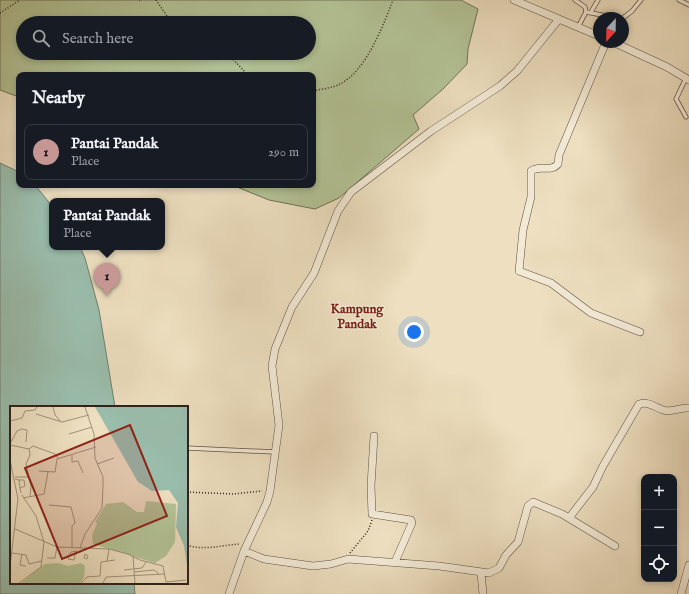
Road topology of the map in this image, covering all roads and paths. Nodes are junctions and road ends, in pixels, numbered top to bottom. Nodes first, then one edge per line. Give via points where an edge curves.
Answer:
1 (20, 0) edge
2 (140, 0) edge
3 (142, 0) edge
4 (156, 0) edge
5 (393, 0) edge
6 (514, 0) edge
7 (575, 0) edge
8 (598, 0) edge
9 (641, 0) edge
10 (679, 0) edge
11 (689, 5) edge
12 (586, 12) junction
13 (591, 12) joint
14 (628, 12) edge
15 (0, 13) edge
16 (167, 16) edge
17 (559, 19) junction
18 (578, 27) junction
19 (593, 33) edge
20 (603, 48) edge
21 (626, 48) edge
22 (234, 60) edge
23 (245, 72) edge
24 (687, 79) edge
25 (316, 90) edge
26 (686, 117) dead end
27 (640, 332) dead end
28 (689, 408) edge
29 (374, 436) dead end
30 (188, 448) edge
31 (275, 452) junction
32 (270, 491) junction
33 (188, 492) edge
34 (372, 514) junction
35 (569, 518) junction
36 (188, 544) edge
37 (247, 544) junction
38 (615, 546) dead end
39 (244, 551) junction
40 (344, 559) junction
41 (395, 562) junction
42 (689, 565) edge
43 (481, 573) junction
44 (229, 594) edge
45 (483, 594) edge
46 (681, 594) edge

1 - 15 path
2 - 3 path
4 - 16 path
5 - 25 path via 382,29 356,71 340,84
6 - 17 street
7 - 12 lane via 585,7
8 - 13 lane
9 - 14 lane
10 - 11 lane
12 - 13 lane
12 - 18 lane
17 - 18 street
17 - 31 street via 517,71 500,86 431,131 351,192 343,203 314,273 292,307 275,348 272,366 279,425
18 - 19 street
20 - 27 street via 578,107 558,164 552,169 537,168 531,171 531,197 523,230 519,271 551,283 591,312
21 - 24 street
22 - 23 path
24 - 26 lane via 676,99
28 - 35 street via 670,411 647,403 639,404 593,488
29 - 34 street
30 - 31 lane
31 - 32 street
32 - 33 path via 233,494
32 - 37 street
34 - 40 path via 372,523 368,531
34 - 41 street via 411,520 412,523
35 - 38 street
35 - 43 street via 537,503 530,503 518,542 506,555 499,568 489,573
36 - 37 path via 204,547
37 - 39 street
39 - 40 street via 264,560 313,566 331,564
39 - 44 street
40 - 41 street
41 - 43 street via 460,568
42 - 46 street
43 - 45 street

